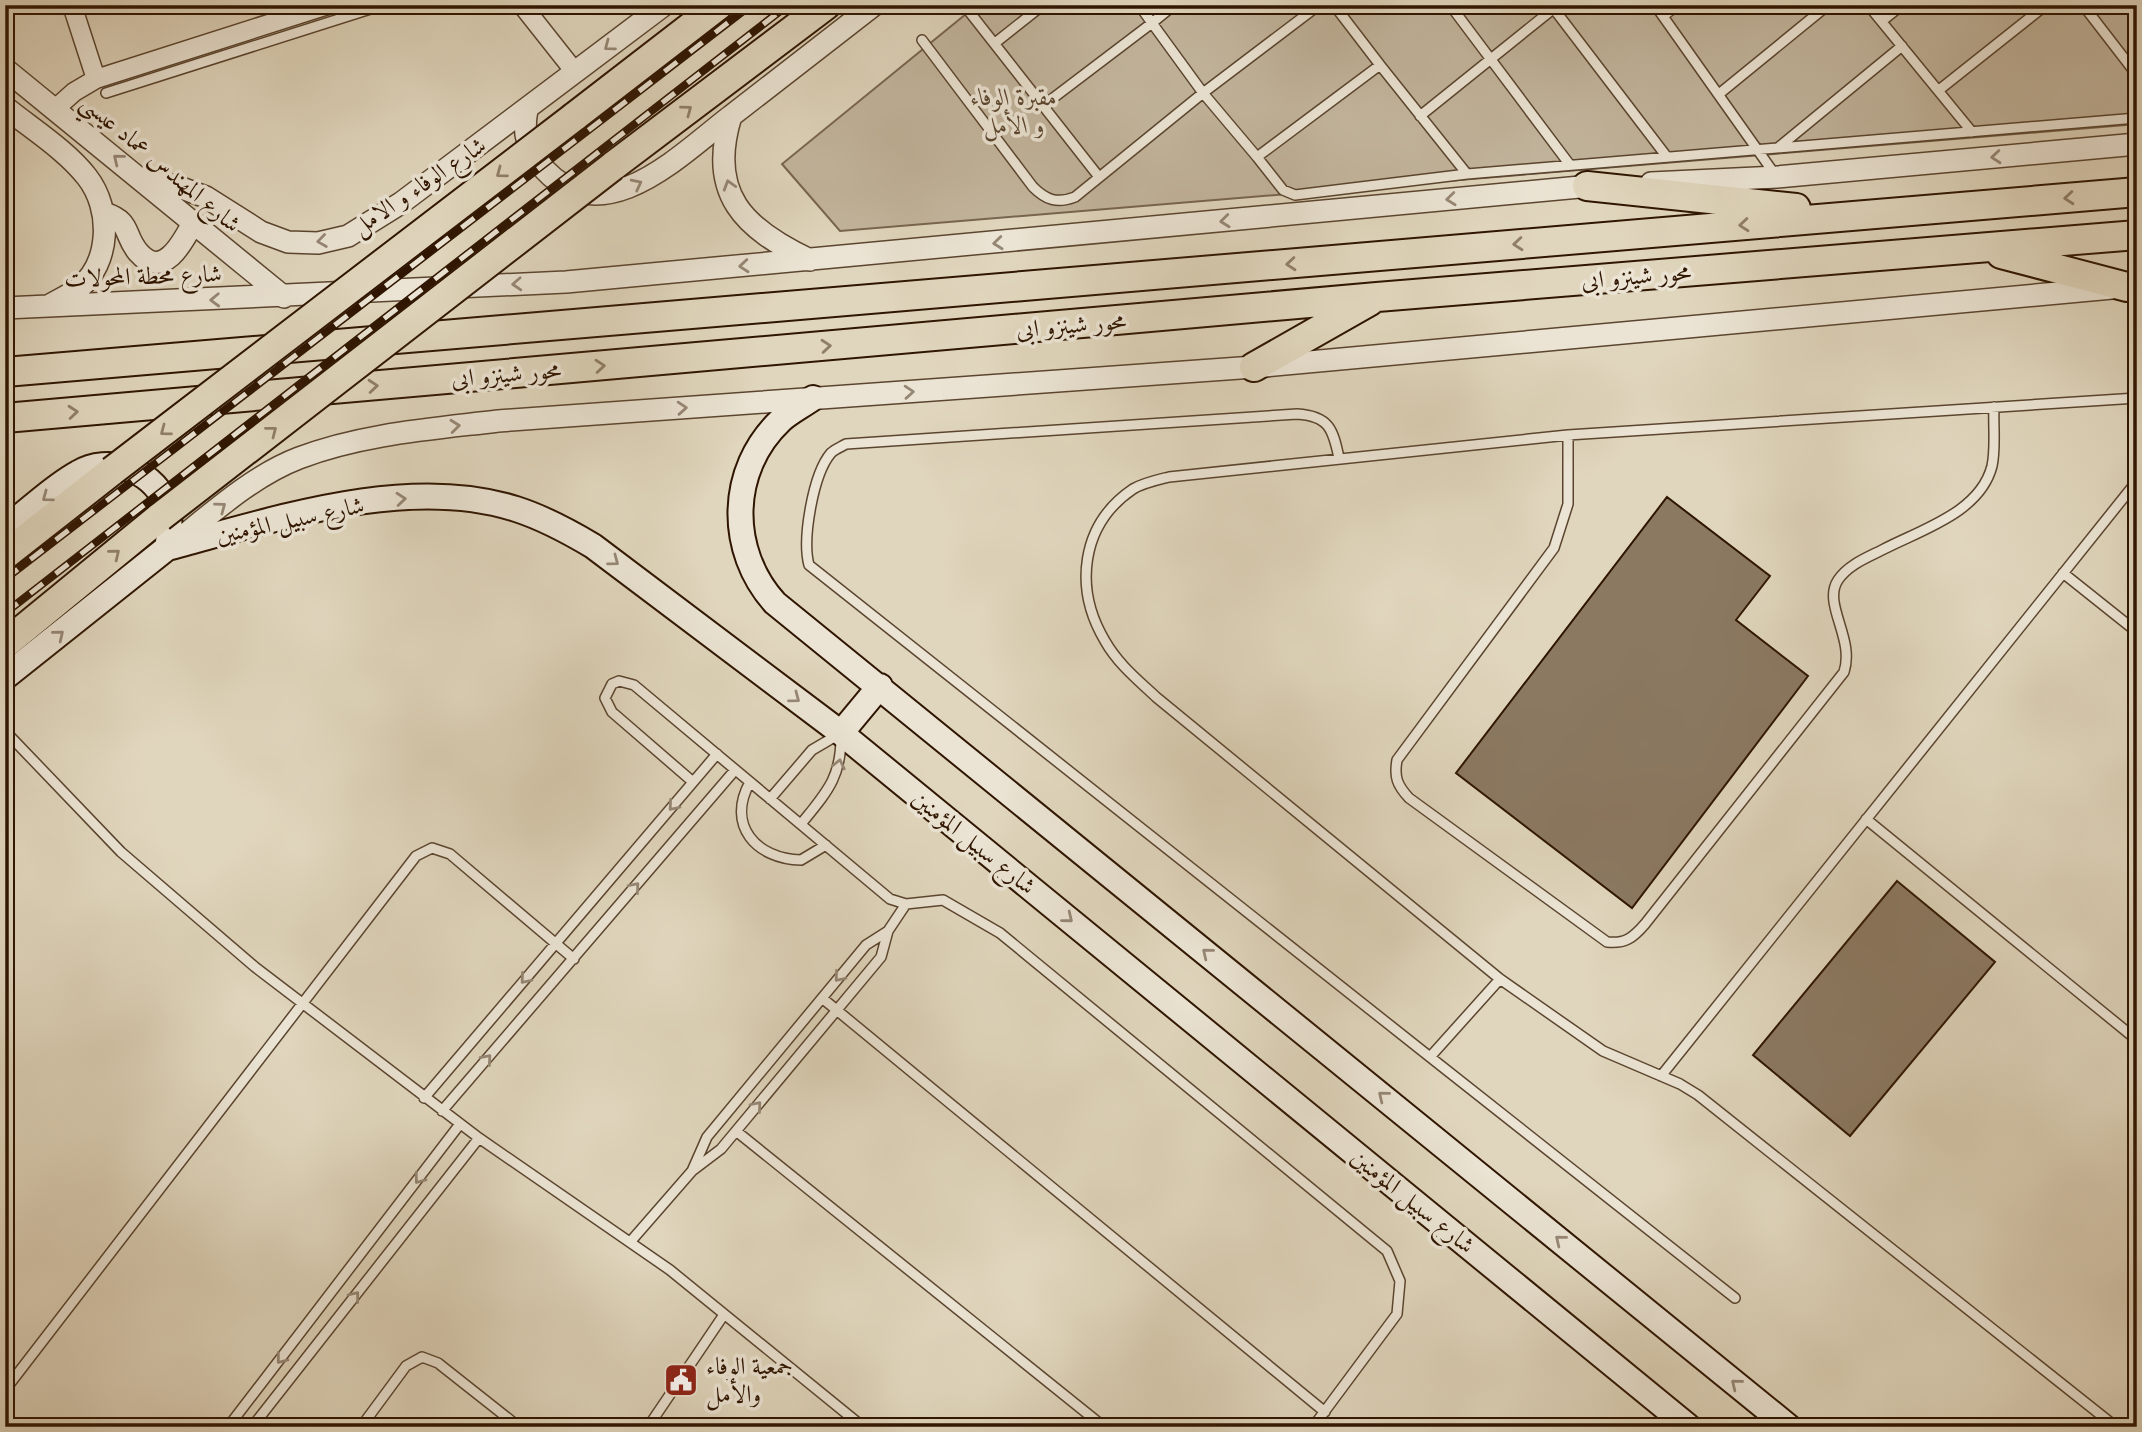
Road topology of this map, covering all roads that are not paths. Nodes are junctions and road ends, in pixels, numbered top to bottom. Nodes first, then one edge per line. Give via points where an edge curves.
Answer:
1 (72, 5) edge
2 (328, 5) edge
3 (383, 5) edge
4 (522, 5) edge
5 (664, 5) edge
6 (719, 5) edge
7 (826, 5) edge
8 (874, 5) edge
9 (964, 5) edge
10 (1043, 5) edge
11 (1139, 5) edge
12 (1174, 5) edge
13 (1319, 5) edge
14 (1334, 5) edge
15 (1450, 5) edge
16 (1656, 5) edge
17 (1678, 5) edge
18 (1828, 5) edge
19 (1868, 5) edge
20 (1902, 5) edge
21 (2046, 5) edge
22 (2083, 5) edge
23 (1556, 7) edge
24 (1663, 16) junction
25 (1882, 21) junction
26 (1152, 23) junction
27 (922, 40) dead end
28 (995, 43) junction
29 (1902, 46) junction
30 (1492, 60) junction
31 (182, 61) junction
32 (1381, 65) junction
33 (2135, 68) edge
34 (5, 69) edge
35 (575, 72) junction
36 (101, 86) junction
37 (1938, 90) junction
38 (1203, 93) junction
39 (1719, 94) junction
40 (1044, 105) junction
41 (5, 107) edge
42 (55, 109) junction
43 (527, 110) junction
44 (732, 116) junction
45 (1420, 116) junction
46 (2137, 118) edge
47 (1972, 132) junction
48 (2137, 144) edge
49 (1779, 148) junction
50 (1759, 149) junction
51 (1257, 157) junction
52 (1667, 157) junction
53 (1467, 174) junction
54 (1579, 175) junction
55 (1099, 177) junction
56 (1777, 177) junction
57 (145, 181) junction
58 (2137, 192) edge
59 (104, 213) junction
60 (1858, 215) junction
61 (193, 223) junction
62 (2137, 235) edge
63 (1978, 248) junction
64 (812, 261) junction
65 (2132, 286) edge
66 (284, 297) junction
67 (1377, 297) junction
68 (47, 307) junction
69 (5, 308) edge
70 (1254, 367) junction
71 (5, 372) edge
72 (813, 398) junction
73 (2137, 398) edge
74 (1994, 407) junction
75 (5, 418) edge
76 (1568, 435) junction
77 (1339, 458) junction
78 (2137, 481) edge
79 (5, 528) edge
80 (167, 548) junction
81 (5, 555) edge
82 (2063, 573) junction
83 (2137, 632) edge
84 (5, 643) edge
85 (5, 677) edge
86 (880, 686) junction
87 (5, 731) edge
88 (841, 733) junction
89 (717, 754) junction
90 (735, 770) junction
91 (693, 782) junction
92 (750, 782) junction
93 (770, 799) junction
94 (1866, 820) junction
95 (801, 824) junction
96 (826, 845) junction
97 (906, 904) junction
98 (888, 931) junction
99 (555, 943) junction
100 (574, 959) junction
101 (1500, 979) junction
102 (822, 998) junction
103 (301, 1003) junction
104 (837, 1010) junction
105 (2137, 1040) edge
106 (1430, 1056) junction
107 (1661, 1076) junction
108 (424, 1098) junction
109 (442, 1111) junction
110 (460, 1124) junction
111 (736, 1131) junction
112 (478, 1138) junction
113 (692, 1171) junction
114 (631, 1241) junction
115 (1735, 1298) dead end
116 (723, 1316) junction
117 (5, 1390) edge
118 (1325, 1412) junction
119 (1780, 1424) edge
120 (228, 1427) edge
121 (252, 1427) edge
122 (361, 1427) edge
123 (519, 1427) edge
124 (649, 1427) edge
125 (863, 1427) edge
126 (1104, 1427) edge
127 (1313, 1427) edge
128 (1689, 1427) edge
129 (2116, 1427) edge

1 - 36 street
2 - 31 street
3 - 31 lane
4 - 35 street
5 -> 35 street, شارع الوفاء و الامل
6 -> 81 main road, bridge
84 -> 7 main road, bridge via 160,517
8 - 44 street
9 - 28 lane
10 - 28 lane
11 - 26 lane
12 - 26 lane
13 - 38 lane
14 - 32 lane
15 - 30 lane
16 - 24 lane
17 - 24 lane
18 - 39 lane
19 - 25 lane
20 - 25 lane
21 - 37 lane
22 - 33 lane
23 - 30 lane
23 - 52 lane
24 - 39 lane
25 - 29 lane
26 - 38 lane
26 - 40 lane
27 - 55 lane via 1041,195 1064,201
28 - 40 lane
29 - 37 lane
29 - 49 lane
30 - 45 lane
30 - 54 lane
31 - 36 street
32 - 45 lane
32 - 51 lane
34 - 42 street, شارع المهندس عماد عيسي
35 - 43 street, شارع الوفاء و الامل
36 - 42 street via 74,92
37 - 47 lane
38 - 51 lane
38 - 55 lane
39 - 50 lane
40 - 55 lane
41 - 59 street via 86,176
57 -> 42 street, شارع المهندس عماد عيسي
43 -> 44 street via 526,141 540,164 560,182 594,193 612,193 645,181
43 -> 57 street, شارع الوفاء و الامل via 374,222 348,236 318,243 288,242 261,232 206,197
64 -> 44 street via 762,235 733,198 723,152
45 - 53 lane
46 - 47 lane
47 - 49 lane
48 -> 56 street, شارع محطة المحولات
49 - 50 lane
50 - 52 lane
50 - 56 lane
51 - 53 lane via 1283,190 1295,195
52 - 54 lane
53 - 54 lane
54 - 56 street, شارع محطة المحولات
54 - 60 main road
54 -> 64 street, شارع محطة المحولات
57 - 61 street, شارع المهندس عماد عيسي
58 -> 60 main road, محور شينزو ابى
59 - 61 street via 122,221 139,253 152,261 175,255
59 - 68 street via 104,241 95,267 78,289
60 -> 71 main road, محور شينزو ابى
61 - 66 street, شارع المهندس عماد عيسي
62 - 63 main road, محور شينزو ابى
63 - 65 main road
63 - 67 main road, محور شينزو ابى
64 -> 66 street, شارع محطة المحولات via 566,282
65 - 70 street
66 -> 68 street, شارع محطة المحولات
67 - 70 main road
75 -> 67 main road, محور شينزو ابى
68 - 69 street, شارع محطة المحولات
72 -> 70 street
80 -> 72 street via 252,484 299,458 394,433
72 - 86 main road via 782,420 757,454 741,501 742,543 754,575 775,603
73 - 74 lane
74 - 76 lane
74 - 76 lane via 1992,464 1983,487 1967,505 1857,563 1836,582 1833,597 1849,658 1844,672 1645,924 1620,944 1607,942 1409,798 1395,774 1397,760 1554,548 1568,504
76 - 77 lane
77 - 101 lane via 1169,477 1135,488 1109,509 1095,530 1086,556 1091,614 1125,668 1156,697
77 - 106 lane via 1331,427 1314,415 1297,414 845,444 825,462 811,506 806,554 809,565 820,574
78 - 82 lane
80 -> 79 main road via 171,527 166,502 151,480 129,467 103,464 79,472
85 -> 80 main road
80 -> 88 main road, شارع سبيل المؤمنين via 339,505 472,499 515,509 555,524 593,546
82 - 83 lane
82 - 94 lane
86 - 88 main road
119 -> 86 main road
87 - 103 lane via 79,811 164,892
88 - 93 lane via 812,750
95 -> 88 lane via 833,782 842,756
88 -> 128 main road, شارع سبيل المؤمنين
89 - 90 lane
89 - 91 lane
89 - 91 lane via 634,685 612,684 604,698 612,712
90 - 92 lane
100 -> 90 lane
91 -> 99 lane
92 - 93 lane
92 - 96 lane via 740,811 750,838 761,848 773,856 801,860
93 - 95 lane
94 - 105 lane
94 - 107 lane
95 - 96 lane
96 - 97 lane via 890,899
97 - 98 lane
97 - 118 lane via 943,900 1000,933 1387,1251 1400,1281 1397,1314
98 -> 102 lane via 866,945
98 - 104 lane via 881,957
99 - 100 lane
99 - 103 lane via 450,854 423,850
99 -> 108 lane
109 -> 100 lane
101 - 106 lane
101 - 107 lane via 1602,1051
102 - 104 lane
102 - 113 lane via 707,1137
103 - 108 lane
103 - 117 lane
111 -> 104 lane
104 - 118 lane
106 - 115 lane
107 - 129 lane via 1698,1095
108 - 109 lane
109 - 110 lane
110 - 112 lane
110 -> 120 lane
111 - 113 lane
111 - 126 lane
112 - 114 lane
121 -> 112 lane
113 - 114 lane
114 - 116 lane
116 - 124 lane
116 - 125 lane
118 - 127 lane
122 - 123 lane via 406,1366 422,1357 438,1363

